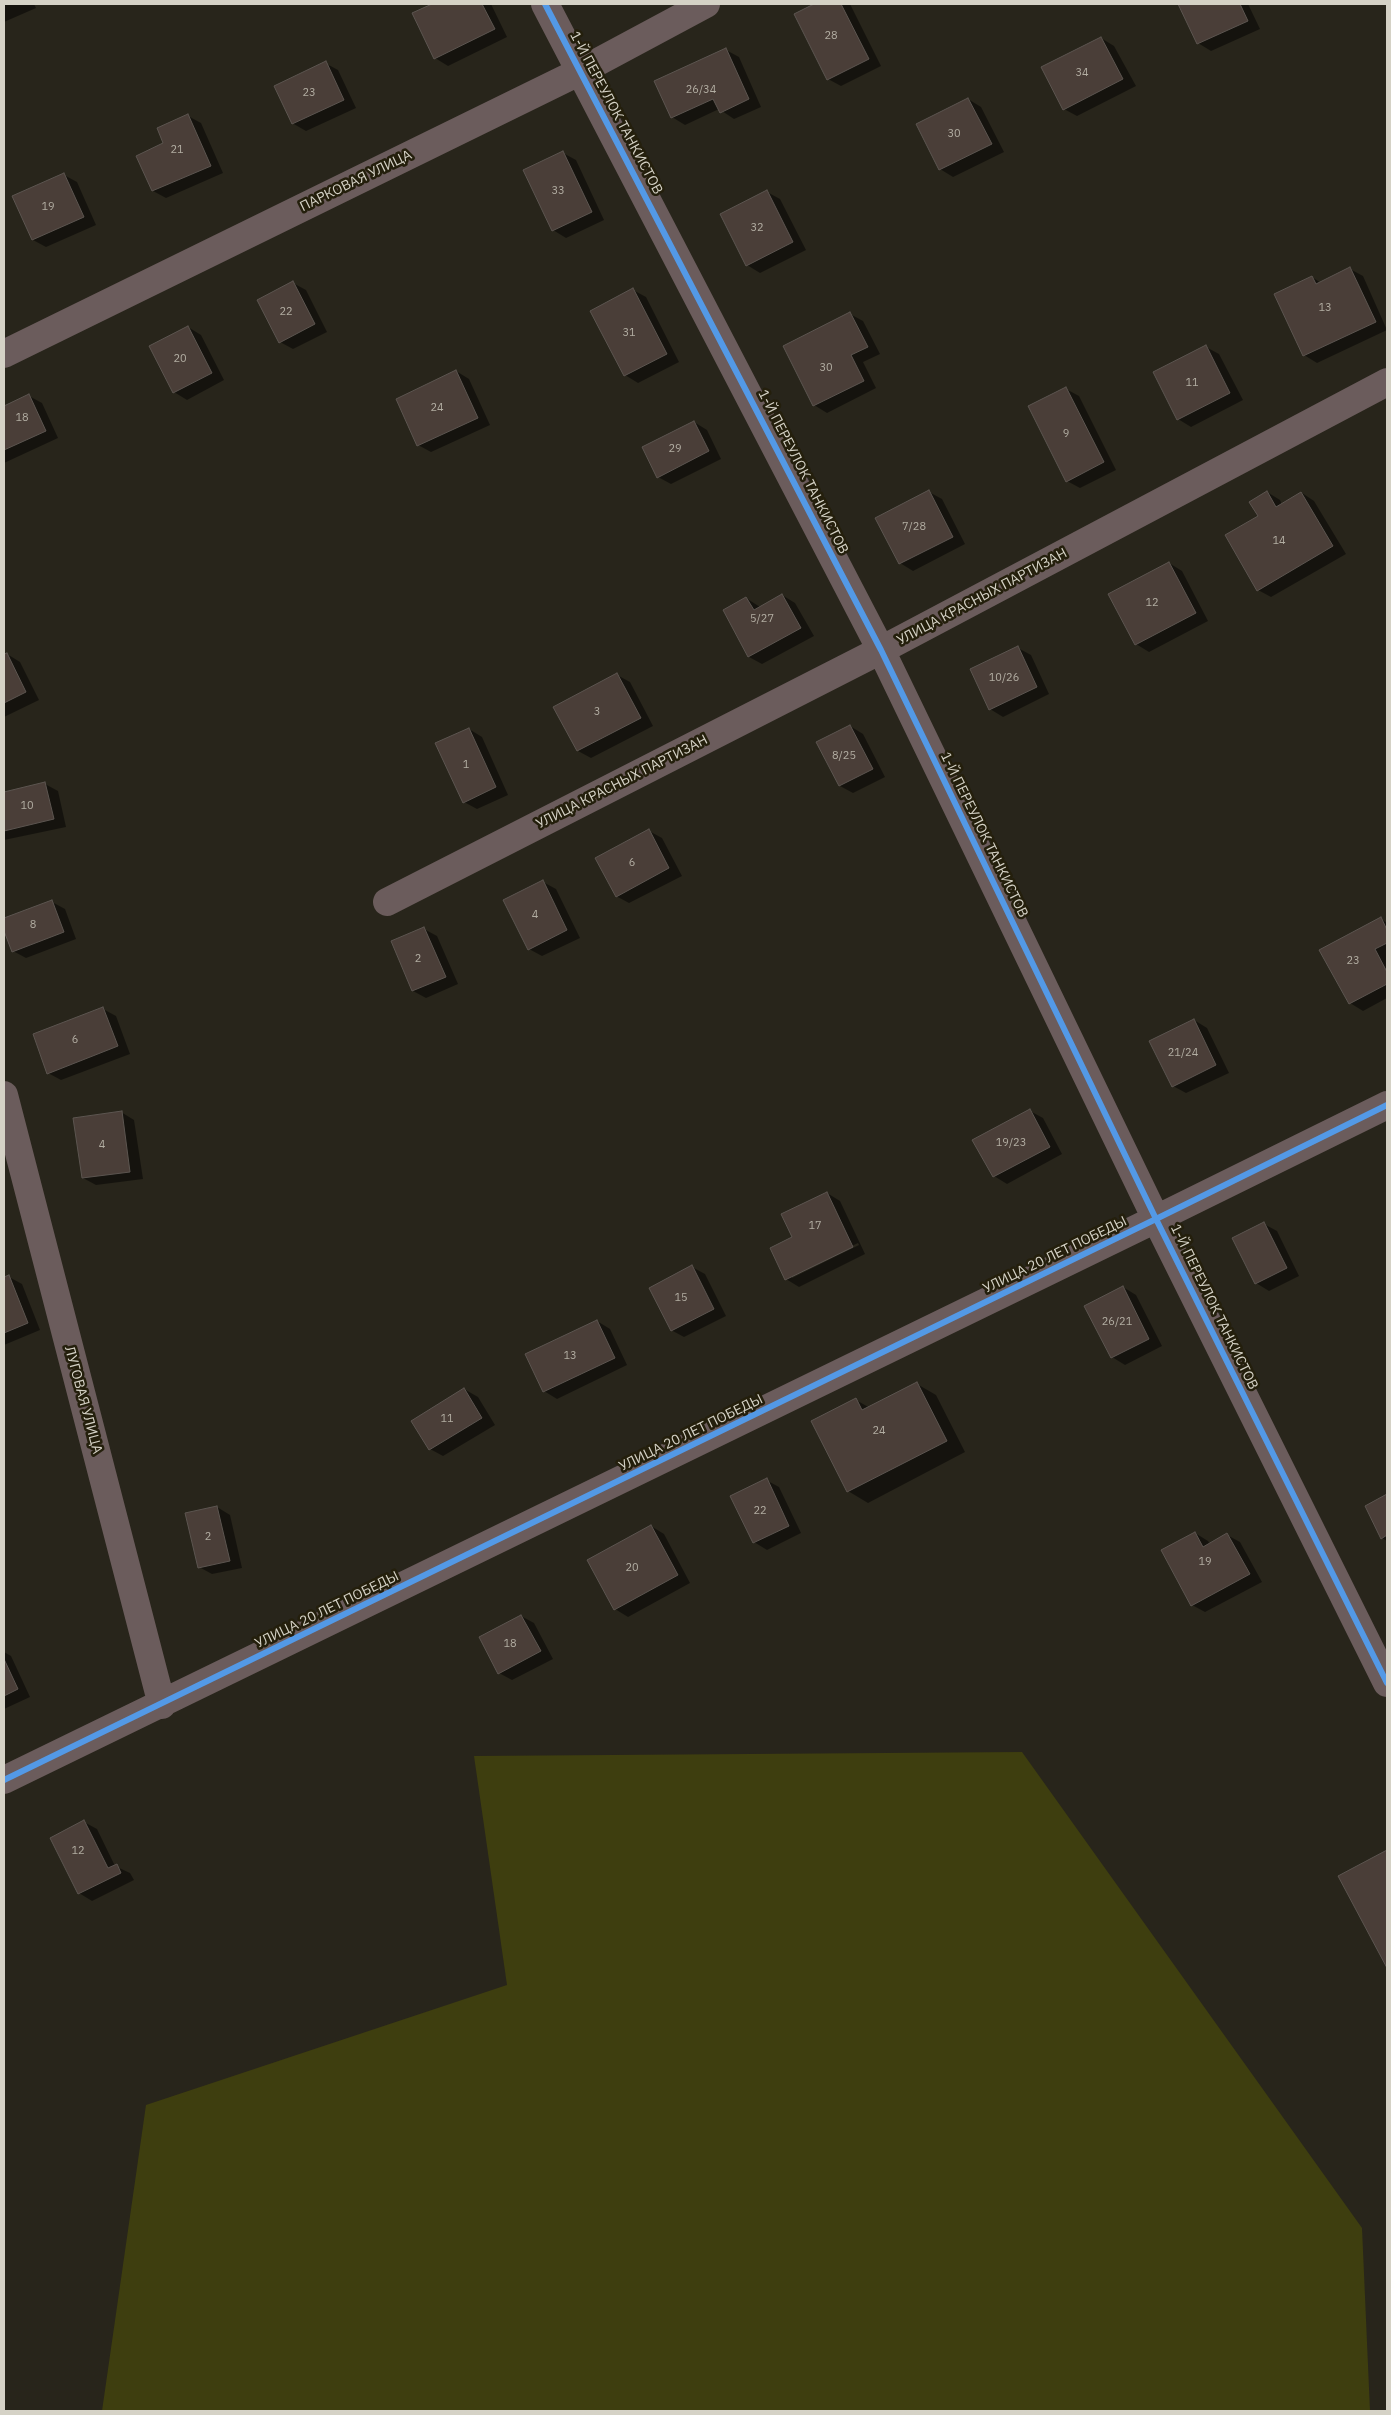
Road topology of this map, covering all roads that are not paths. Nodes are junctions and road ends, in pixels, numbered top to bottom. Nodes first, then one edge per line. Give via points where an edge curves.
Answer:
1 (545, 4) edge
2 (706, 4) edge
3 (581, 71) junction
4 (4, 354) edge
5 (1387, 382) edge
6 (881, 650) junction
7 (386, 902) dead end
8 (4, 1095) edge
9 (1387, 1105) edge
10 (1156, 1219) junction
11 (1387, 1683) edge
12 (162, 1705) junction
13 (4, 1780) edge

1 - 3 street, 1-Й ПЕРЕУЛОК ТАНКИСТОВ
2 - 3 street, ПАРКОВАЯ УЛИЦА
3 - 4 street, ПАРКОВАЯ УЛИЦА
3 - 6 street, 1-Й ПЕРЕУЛОК ТАНКИСТОВ
5 - 6 street, УЛИЦА КРАСНЫХ ПАРТИЗАН
6 - 7 street, УЛИЦА КРАСНЫХ ПАРТИЗАН
6 - 10 street, 1-Й ПЕРЕУЛОК ТАНКИСТОВ
8 - 12 street, ЛУГОВАЯ УЛИЦА
9 - 10 street, УЛИЦА 20 ЛЕТ ПОБЕДЫ
10 - 11 street, 1-Й ПЕРЕУЛОК ТАНКИСТОВ
10 - 12 street, УЛИЦА 20 ЛЕТ ПОБЕДЫ
12 - 13 street, УЛИЦА 20 ЛЕТ ПОБЕДЫ

